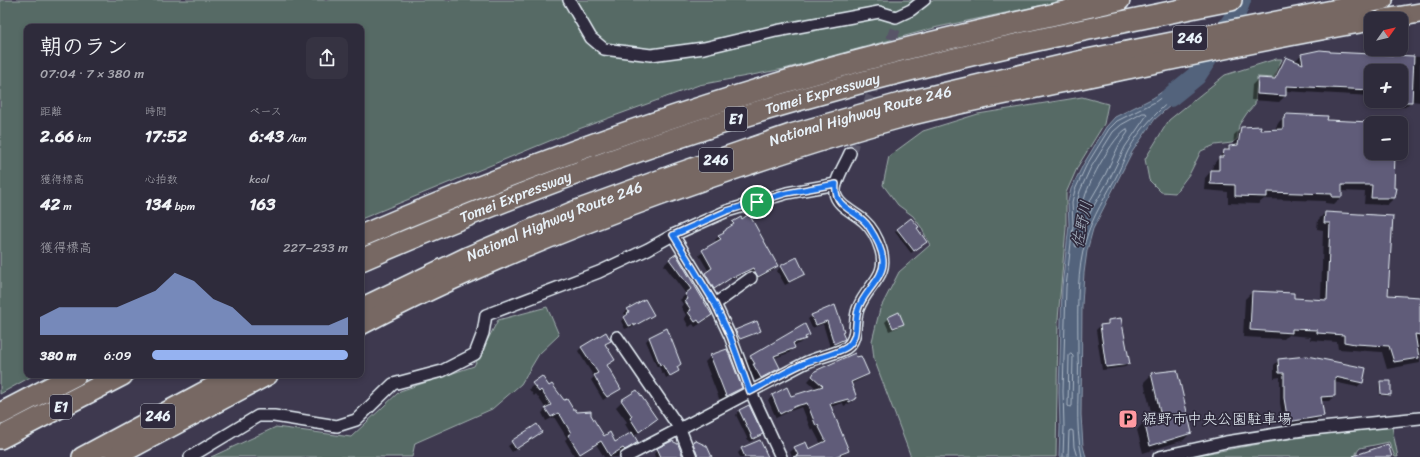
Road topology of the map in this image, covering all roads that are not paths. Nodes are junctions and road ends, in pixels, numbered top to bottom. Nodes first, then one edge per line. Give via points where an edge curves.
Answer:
1 (569, 0) edge
2 (924, 0) edge
3 (1120, 0) edge
4 (1231, 0) edge
5 (1382, 0) edge
6 (1420, 13) edge
7 (1408, 15) edge
8 (1364, 22) edge
9 (1087, 68) junction
10 (850, 153) tunnel mouth
11 (836, 184) junction
12 (364, 235) edge
13 (673, 235) junction
14 (364, 259) edge
15 (751, 278) dead end
16 (715, 304) junction
17 (364, 307) edge
18 (364, 323) edge
19 (617, 337) dead end
20 (69, 378) edge
21 (116, 378) edge
22 (229, 378) edge
23 (262, 378) edge
24 (750, 392) junction
25 (0, 414) edge
26 (1420, 418) edge
27 (680, 429) junction
28 (0, 438) edge
29 (82, 457) edge
30 (115, 457) edge
31 (190, 457) edge
32 (626, 457) edge
33 (691, 457) edge
34 (781, 457) edge
35 (1159, 457) edge

1 - 2 street via 591,38 604,49 651,54 704,48 776,31 879,12 897,20
3 - 12 highway, Tomei Expressway / E1 via 884,54 740,96 575,151
4 - 14 highway, Tomei Expressway / E1 via 961,57 782,105 577,173 452,220
5 - 9 highway, National Highway Route 246 / 246 via 1292,17
6 - 7 highway
8 - 9 highway, National Highway Route 246 / 246
9 - 17 highway, National Highway Route 246 / 246 via 900,103 791,134 574,211 469,256
9 - 18 highway, National Highway Route 246 / 246 via 995,96 898,119 795,149 579,225
10 - 11 street
11 - 13 street via 787,193 727,211
11 - 24 street via 835,193 838,199 869,226 880,247 882,270 857,311 853,340 846,348 806,363
13 - 16 street
13 - 31 street via 648,250 599,272 486,315 475,354 442,371 393,384 356,420 337,426 274,416 258,416
15 - 16 street
16 - 24 street via 730,336
19 - 27 street
20 - 25 highway, E1
21 - 28 highway, E1
22 - 29 highway, 246
23 - 30 highway, 246
24 - 27 street
24 - 34 street
26 - 35 street via 1302,430 1226,442
27 - 32 street
27 - 33 street

